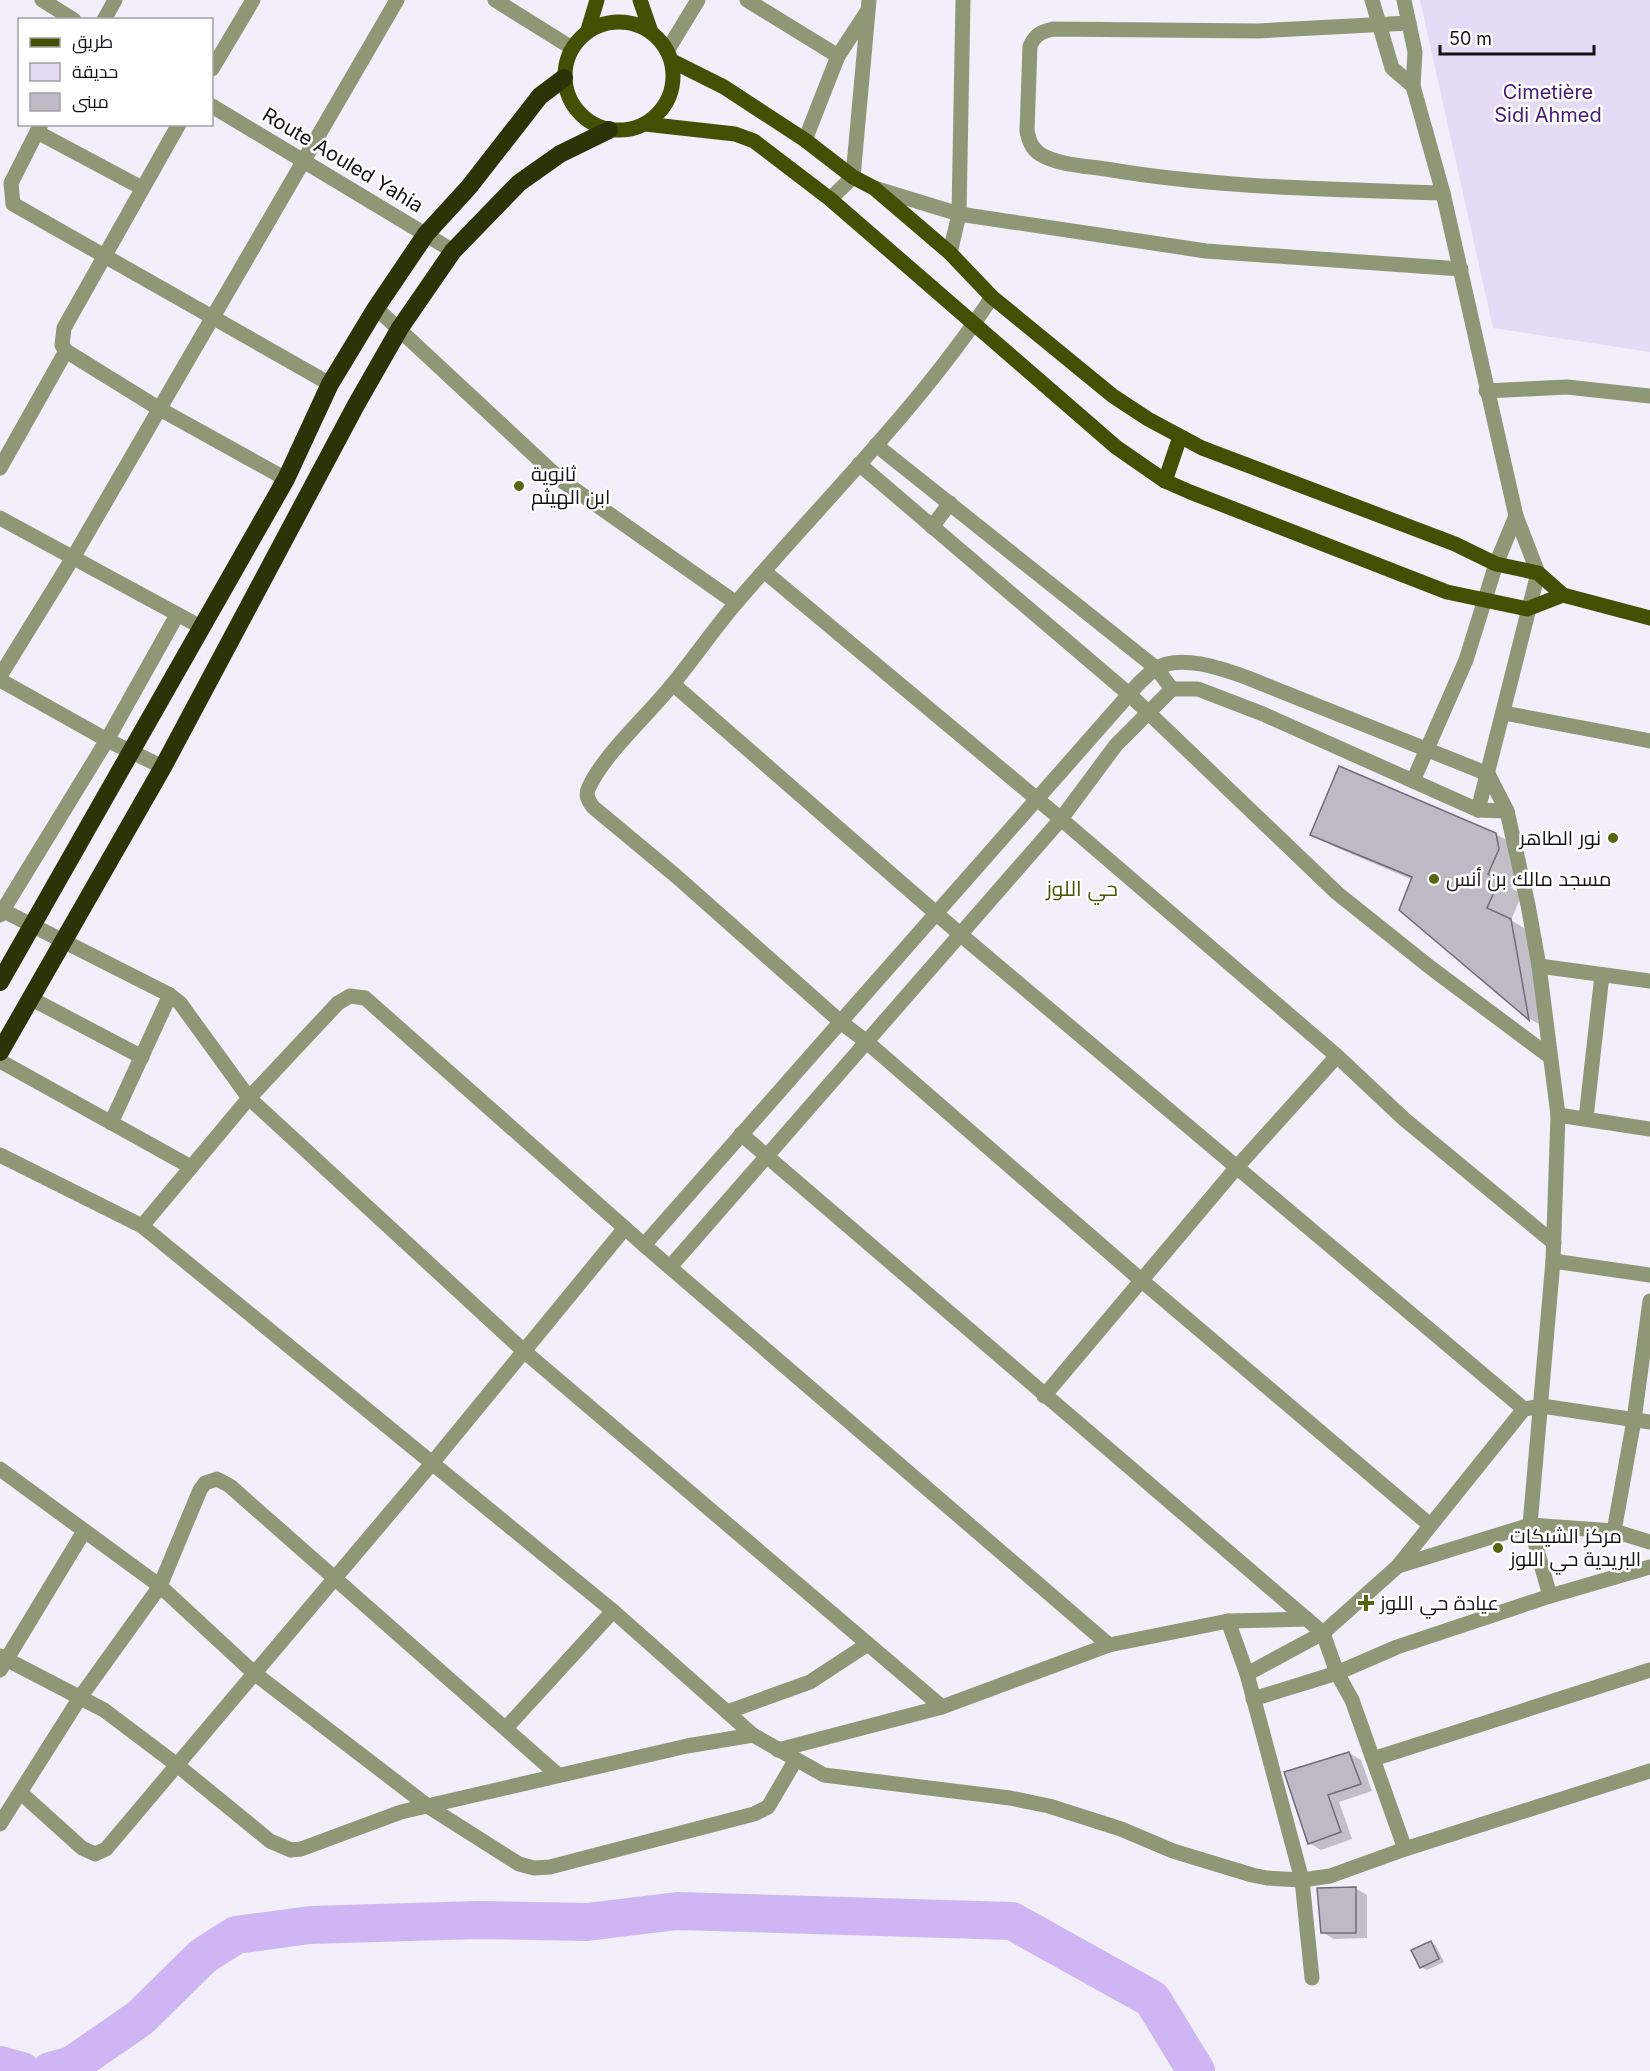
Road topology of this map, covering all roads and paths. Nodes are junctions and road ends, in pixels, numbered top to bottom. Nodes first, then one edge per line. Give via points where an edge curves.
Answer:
1 (42, 0) edge
2 (115, 0) edge
3 (253, 0) edge
4 (397, 0) edge
5 (495, 0) edge
6 (597, 0) edge
7 (640, 0) edge
8 (698, 0) edge
9 (747, 0) edge
10 (963, 0) edge
11 (1372, 0) edge
12 (1404, 0) edge
13 (869, 5) edge
14 (71, 18) edge
15 (105, 18) edge
16 (1409, 23) junction
17 (1378, 24) junction
18 (588, 30) junction
19 (651, 32) junction
20 (572, 48) junction
21 (670, 56) junction
22 (838, 56) junction
23 (213, 67) edge
24 (564, 78) junction
25 (1413, 86) junction
26 (213, 107) edge
27 (645, 124) junction
28 (178, 126) edge
29 (39, 128) edge
30 (609, 130) junction
31 (805, 140) junction
32 (303, 162) junction
33 (854, 177) junction
34 (142, 188) junction
35 (874, 188) junction
36 (1443, 193) junction
37 (830, 200) junction
38 (959, 214) junction
39 (426, 234) junction
40 (453, 251) junction
41 (950, 253) junction
42 (106, 258) junction
43 (1461, 269) junction
44 (992, 297) junction
45 (376, 308) junction
46 (211, 319) junction
47 (973, 325) junction
48 (400, 328) junction
49 (66, 351) junction
50 (330, 384) junction
51 (1486, 391) junction
52 (1650, 396) edge
53 (158, 408) junction
54 (1180, 437) junction
55 (876, 445) junction
56 (859, 464) junction
57 (0, 468) edge
58 (286, 479) junction
59 (1165, 481) junction
60 (950, 503) junction
61 (1516, 516) junction
62 (0, 518) edge
63 (932, 527) junction
64 (74, 556) junction
65 (1496, 564) junction
66 (765, 572) junction
67 (1538, 573) junction
68 (1563, 595) junction
69 (1486, 601) junction
70 (736, 603) junction
71 (1527, 609) junction
72 (177, 615) junction
73 (1650, 618) edge
74 (201, 627) junction
75 (1156, 668) junction
76 (0, 678) edge
77 (673, 684) junction
78 (1172, 689) junction
79 (1130, 695) junction
80 (1146, 713) junction
81 (1504, 713) junction
82 (1099, 730) junction
83 (107, 740) junction
84 (1650, 741) edge
85 (1116, 745) junction
86 (1426, 749) junction
87 (130, 751) junction
88 (163, 766) junction
89 (1488, 774) junction
90 (1413, 781) junction
91 (1038, 800) junction
92 (1478, 810) junction
93 (1507, 811) junction
94 (1061, 819) junction
95 (1, 911) edge
96 (938, 914) junction
97 (33, 925) junction
98 (961, 935) junction
99 (62, 941) junction
100 (1539, 966) junction
101 (1602, 975) junction
102 (0, 981) edge
103 (1650, 981) edge
104 (170, 995) junction
105 (30, 998) junction
106 (842, 1023) junction
107 (868, 1042) junction
108 (0, 1052) edge
109 (1337, 1056) junction
110 (1550, 1056) junction
111 (142, 1057) junction
112 (0, 1061) edge
113 (249, 1098) junction
114 (1558, 1115) junction
115 (1586, 1118) junction
116 (111, 1123) junction
117 (1650, 1129) edge
118 (741, 1134) junction
119 (0, 1155) edge
120 (768, 1155) junction
121 (191, 1167) junction
122 (1237, 1167) junction
123 (142, 1227) junction
124 (625, 1228) junction
125 (1554, 1243) junction
126 (644, 1245) junction
127 (1553, 1261) junction
128 (670, 1267) junction
129 (1650, 1275) edge
130 (1141, 1280) junction
131 (1650, 1302) edge
132 (525, 1352) junction
133 (1044, 1396) junction
134 (1542, 1406) junction
135 (1524, 1408) junction
136 (1642, 1421) edge
137 (433, 1462) junction
138 (0, 1470) edge
139 (1430, 1525) junction
140 (1530, 1525) junction
141 (1614, 1532) junction
142 (83, 1533) junction
143 (1650, 1542) edge
144 (1398, 1566) junction
145 (1650, 1567) edge
146 (334, 1578) junction
147 (160, 1586) junction
148 (1550, 1596) junction
149 (612, 1611) junction
150 (1307, 1619) junction
151 (1228, 1621) junction
152 (1323, 1633) junction
153 (868, 1644) junction
154 (1109, 1646) junction
155 (2, 1662) edge
156 (1650, 1670) edge
157 (254, 1673) junction
158 (1337, 1673) junction
159 (1247, 1674) junction
160 (81, 1696) junction
161 (1253, 1699) junction
162 (942, 1707) junction
163 (727, 1712) junction
164 (506, 1728) junction
165 (753, 1735) junction
166 (778, 1750) junction
167 (1373, 1759) junction
168 (795, 1761) junction
169 (177, 1765) junction
170 (1650, 1771) edge
171 (558, 1775) junction
172 (21, 1793) junction
173 (429, 1807) junction
174 (0, 1824) edge
175 (1405, 1849) junction
176 (1302, 1880) junction
177 (1312, 1978) dead end

1 - 14 street
2 - 15 street
3 - 23 street
4 - 32 street
5 - 20 street
6 - 18 main road
7 - 19 main road
8 - 21 street
9 - 22 street
10 - 38 street
11 - 17 street
12 - 16 street
13 - 22 street
13 - 33 street
16 - 17 street
16 - 25 street via 1415,52
17 - 25 street via 1392,68
17 - 36 street via 1258,31 1041,32 1030,46 1030,144 1039,154 1062,161 1221,184
18 - 19 main road via 620,21
18 - 20 main road
19 - 21 main road
20 - 24 main road
21 - 27 main road via 671,92
21 - 31 main road
22 - 31 street
24 - 30 main road via 568,96 578,112 592,124
24 - 39 highway via 540,96
25 - 36 street
26 - 32 street, Route Aouled Yahia
27 - 30 main road
27 - 37 main road via 726,133 754,141
28 - 34 street
29 - 34 street
29 - 42 street via 11,183 14,204
30 - 40 highway via 560,154 519,183
31 - 33 main road
32 - 39 street, Route Aouled Yahia
32 - 46 street
33 - 35 main road
33 - 37 street
34 - 42 street
35 - 38 street
35 - 41 main road
36 - 43 street
37 - 47 main road
38 - 41 street
38 - 43 street via 1206,251
39 - 40 street, Route Aouled Yahia
39 - 45 highway
40 - 48 highway
41 - 44 main road
42 - 46 street
42 - 49 street via 64,328 62,345
43 - 51 street
44 - 47 street
44 - 54 main road via 1113,396
45 - 48 street
45 - 50 highway
46 - 50 street
46 - 53 street
47 - 55 street
47 - 59 main road via 1116,447
48 - 70 street via 561,480
48 - 88 highway
49 - 53 street
49 - 57 street
50 - 58 highway
51 - 52 street via 1567,387
51 - 61 street
53 - 58 street
53 - 64 street
54 - 59 main road
54 - 65 main road via 1455,544
55 - 56 street
55 - 60 street
56 - 63 street
56 - 66 street
58 - 74 highway
59 - 69 main road via 1447,592
60 - 63 street
60 - 75 street
61 - 65 street
61 - 67 street
62 - 64 street
63 - 79 street
64 - 72 street
64 - 76 street
65 - 67 main road
65 - 69 street
66 - 70 street
66 - 91 street
67 - 68 main road
67 - 71 street
68 - 71 main road
68 - 73 main road
69 - 71 main road
69 - 86 street via 1466,660
70 - 77 street
71 - 81 street
72 - 74 street
72 - 83 street
74 - 87 highway
75 - 78 street
75 - 79 street
75 - 86 street via 1180,663 1223,669
76 - 83 street
77 - 96 street
77 - 106 street via 595,776 588,799
78 - 80 street
78 - 90 street via 1198,689
79 - 80 street
79 - 82 street
80 - 85 street
80 - 110 street via 1337,893
81 - 84 street
81 - 89 street
82 - 85 street
82 - 91 street
83 - 87 street
83 - 95 street
85 - 94 street
86 - 89 street
86 - 90 street
87 - 88 street
87 - 97 highway
88 - 99 highway
89 - 92 street
89 - 93 street
90 - 92 street
91 - 94 street
91 - 96 street
92 - 93 street
93 - 100 street
94 - 98 street
94 - 109 street
95 - 97 street
96 - 98 street
96 - 106 street
97 - 99 street
97 - 102 highway
98 - 107 street
98 - 122 street
99 - 104 street
99 - 105 highway
100 - 101 street
100 - 110 street
101 - 103 street
101 - 115 street
104 - 111 street
104 - 113 street via 190,1014
105 - 108 highway
105 - 111 street
106 - 107 street
106 - 118 street
107 - 120 street
107 - 130 street
109 - 122 street
109 - 125 street via 1404,1119
110 - 114 street
111 - 116 street
112 - 116 street
113 - 121 street
113 - 124 street via 338,1003 350,996 365,998
113 - 132 street
114 - 115 street
114 - 125 street
115 - 117 street
116 - 121 street
118 - 120 street
118 - 126 street
119 - 123 street
120 - 128 street
120 - 133 street
121 - 123 street
122 - 130 street
122 - 135 street
123 - 137 street
124 - 126 street
124 - 132 street
125 - 127 street
126 - 128 street
127 - 129 street
127 - 134 street
128 - 154 street
130 - 133 street
130 - 139 street
131 - 136 street
132 - 137 street
132 - 153 street
133 - 150 street
134 - 135 street
134 - 136 street
134 - 140 street
135 - 139 street
136 - 141 street
137 - 146 street
137 - 149 street
138 - 142 street
139 - 144 street
140 - 141 street
140 - 144 street
140 - 148 street
141 - 143 street
142 - 147 street
142 - 155 street
144 - 152 street
145 - 148 street
146 - 147 street via 230,1486 217,1479 205,1483 200,1490
146 - 157 street
146 - 164 street
147 - 157 street
147 - 160 street
148 - 158 street via 1397,1647
149 - 163 street
149 - 164 street
150 - 151 street
150 - 152 street
151 - 154 street
151 - 159 street
152 - 158 street
152 - 159 street
153 - 162 street
153 - 163 street via 810,1682
154 - 162 street
155 - 160 street
156 - 167 street
157 - 169 street
157 - 173 street
158 - 161 street
158 - 167 street via 1352,1700
159 - 161 street
160 - 169 street
160 - 172 street
161 - 176 street
162 - 166 street
163 - 165 street
164 - 171 street
165 - 166 street
165 - 171 street
166 - 168 street
167 - 175 street
168 - 173 street via 768,1807 754,1814 550,1867 519,1864
168 - 176 street via 824,1775 1010,1797 1049,1806 1220,1865 1267,1878
169 - 172 street via 106,1849 95,1854 82,1848
169 - 173 street via 270,1841 291,1850 401,1812
170 - 175 street
171 - 173 street
172 - 174 street
175 - 176 street via 1330,1876
176 - 177 street

